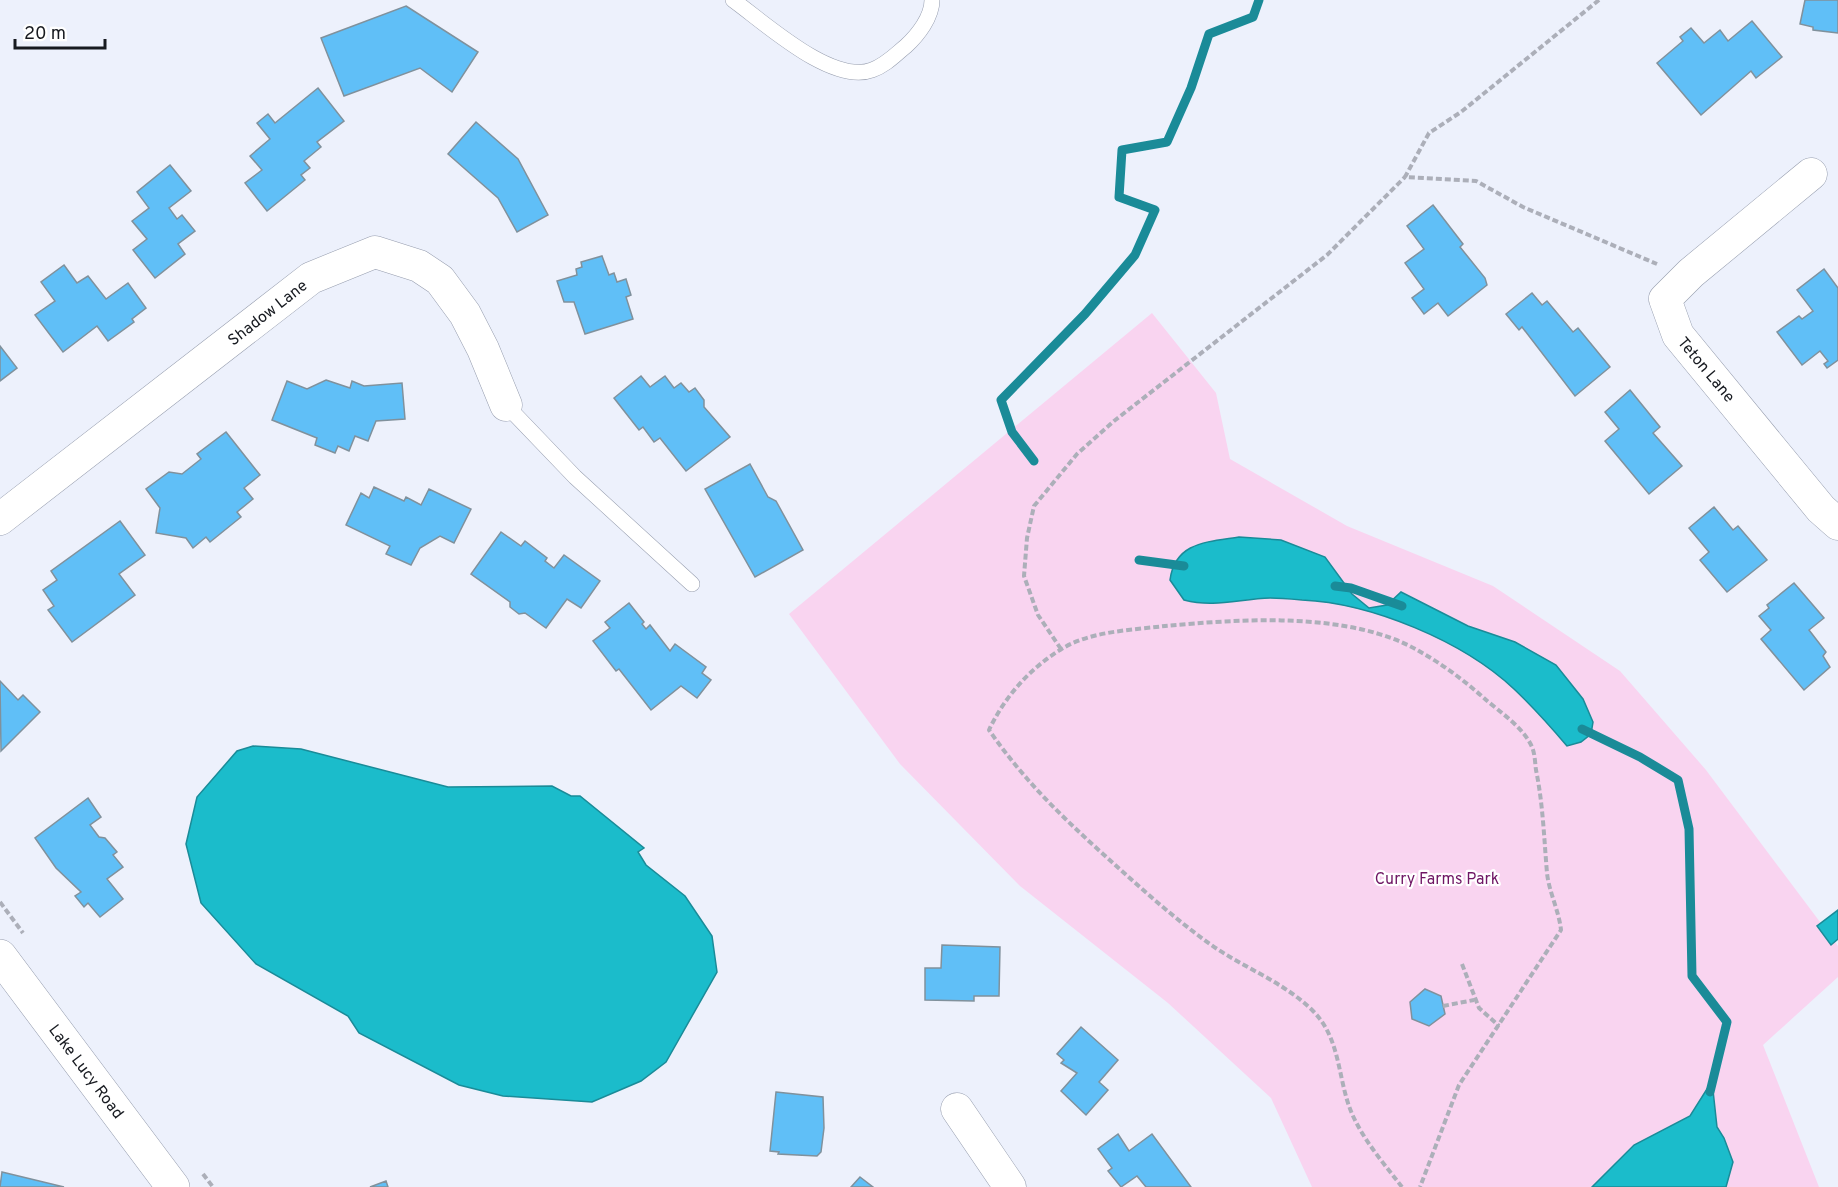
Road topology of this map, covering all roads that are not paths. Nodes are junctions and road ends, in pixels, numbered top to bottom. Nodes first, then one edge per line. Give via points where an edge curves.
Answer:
1 (733, 0) edge
2 (932, 0) edge
3 (1811, 174) dead end
4 (506, 405) joint
5 (0, 519) edge
6 (1838, 524) edge
7 (692, 584) dead end
8 (0, 956) edge
9 (957, 1109) dead end
10 (173, 1187) edge
11 (1010, 1187) edge

1 - 2 lane via 822,63 852,74 887,63 913,39 932,10
3 - 6 street, Teton Lane via 1665,299 1678,335 1821,509
4 - 5 street, Shadow Lane via 465,314 440,280 419,266 375,252 311,278
4 - 7 lane via 575,477
8 - 10 street, Lake Lucy Road
9 - 11 street

